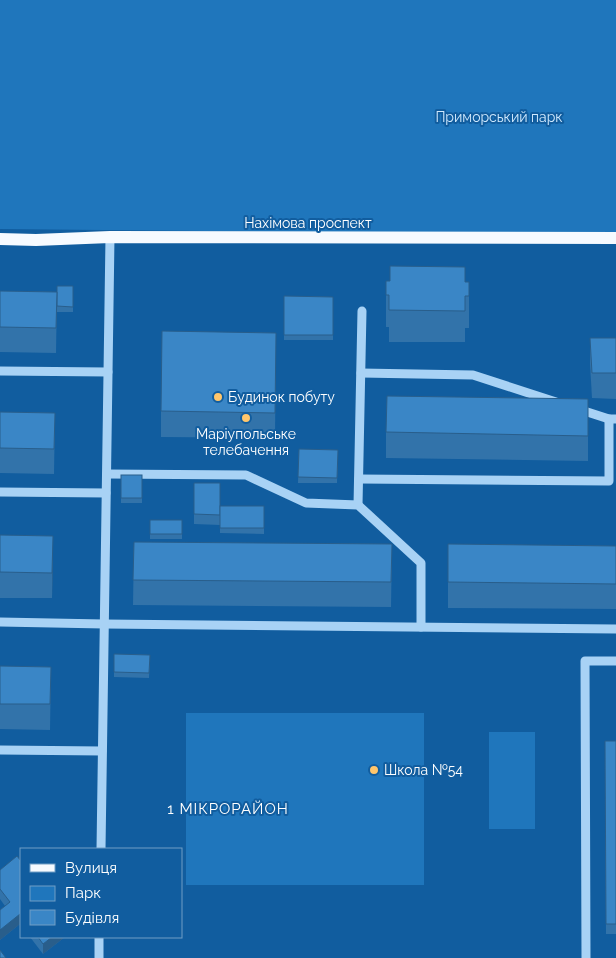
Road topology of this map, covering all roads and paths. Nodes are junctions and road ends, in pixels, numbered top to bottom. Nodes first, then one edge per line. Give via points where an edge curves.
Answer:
1 (110, 237) junction
2 (616, 238) edge
3 (0, 239) edge
4 (362, 311) dead end
5 (0, 371) edge
6 (108, 372) junction
7 (361, 373) junction
8 (613, 419) edge
9 (107, 474) junction
10 (359, 479) junction
11 (0, 492) edge
12 (106, 493) junction
13 (358, 505) junction
14 (0, 622) edge
15 (104, 624) junction
16 (421, 627) junction
17 (616, 629) edge
18 (616, 661) edge
19 (0, 750) edge
20 (102, 751) junction
21 (101, 848) edge
22 (99, 938) edge
23 (99, 958) edge
24 (586, 958) edge

1 - 2 main road, Нахімова проспект
1 - 3 main road, Нахімова проспект
1 - 6 street
4 - 7 street
5 - 6 street
6 - 9 street
7 - 8 street via 473,375
7 - 10 street
8 - 10 street via 609,481
9 - 12 street
9 - 13 street via 246,475 306,503
10 - 13 street
11 - 12 street
12 - 15 street
13 - 16 street via 421,563
14 - 15 street
15 - 16 street
15 - 20 street
16 - 17 street
18 - 24 street via 585,661
19 - 20 street
20 - 21 street
22 - 23 street

